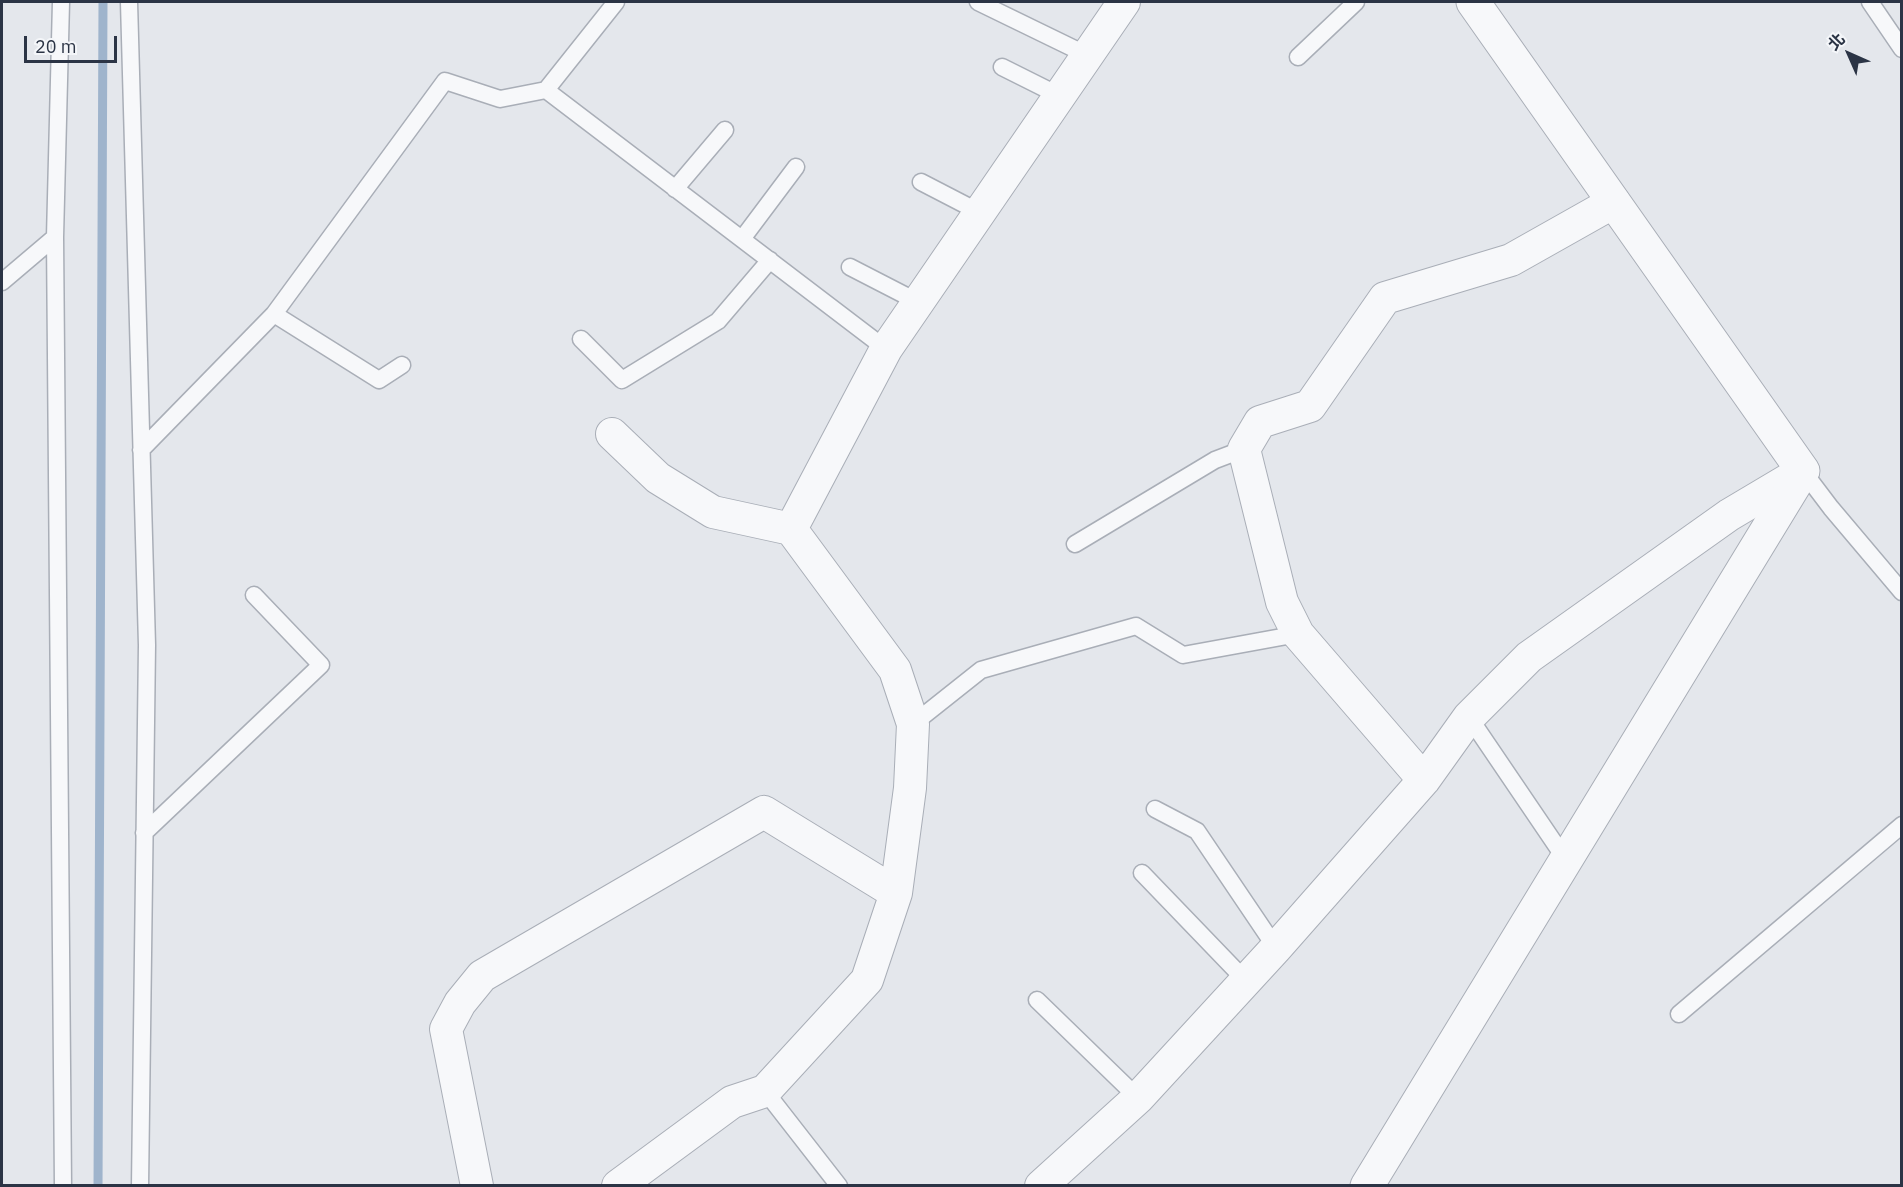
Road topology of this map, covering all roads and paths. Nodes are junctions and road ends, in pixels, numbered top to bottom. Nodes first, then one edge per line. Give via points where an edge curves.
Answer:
1 (61, 2) edge
2 (129, 2) edge
3 (616, 2) edge
4 (978, 2) edge
5 (1124, 2) edge
6 (1356, 2) edge
7 (1473, 2) edge
8 (1870, 2) edge
9 (1902, 49) edge
10 (1087, 55) junction
11 (1298, 57) dead end
12 (1002, 67) dead end
13 (546, 90) junction
14 (1060, 96) junction
15 (725, 130) dead end
16 (796, 167) dead end
17 (921, 182) dead end
18 (675, 189) junction
19 (1614, 202) junction
20 (979, 212) junction
21 (55, 237) junction
22 (742, 239) junction
23 (770, 260) junction
24 (850, 267) dead end
25 (2, 282) edge
26 (918, 302) junction
27 (274, 315) junction
28 (581, 339) dead end
29 (886, 349) junction
30 (402, 365) dead end
31 (612, 434) dead end
32 (1244, 449) junction
33 (141, 450) junction
34 (1803, 471) junction
35 (791, 529) junction
36 (1075, 544) dead end
37 (1902, 592) edge
38 (254, 595) dead end
39 (1298, 634) junction
40 (1469, 717) junction
41 (913, 724) junction
42 (1424, 780) junction
43 (1155, 809) dead end
44 (1902, 825) edge
45 (144, 833) junction
46 (1566, 860) junction
47 (1142, 873) dead end
48 (896, 893) junction
49 (1276, 948) junction
50 (1246, 981) junction
51 (1037, 999) dead end
52 (1679, 1014) dead end
53 (765, 1091) junction
54 (1138, 1098) junction
55 (63, 1185) edge
56 (140, 1185) edge
57 (477, 1185) edge
58 (618, 1185) edge
59 (839, 1185) edge
60 (1041, 1185) edge
61 (1367, 1185) edge

1 - 21 lane
2 - 33 lane
3 - 13 lane
4 - 10 lane
5 - 10 street
6 - 11 lane
7 - 19 street
8 - 9 lane
10 - 14 street
12 - 14 lane
13 - 18 lane
13 - 27 lane via 501,99 445,81
14 - 20 street
15 - 18 lane
16 - 22 lane
17 - 20 lane
18 - 22 lane
19 - 32 street via 1511,260 1385,298 1310,406 1260,422
19 - 34 street
20 - 26 street
21 - 25 lane
21 - 55 lane
22 - 23 lane
23 - 28 lane via 718,321 622,380
23 - 29 lane
24 - 26 lane
26 - 29 street
27 - 30 lane via 379,380
27 - 33 lane
29 - 35 street
31 - 35 street via 658,478 712,512
32 - 36 lane via 1215,460
32 - 39 street via 1282,602
33 - 45 lane via 147,645
34 - 37 lane
34 - 40 street via 1728,515 1529,657
34 - 46 street
35 - 41 street via 895,670
38 - 45 lane via 321,665
39 - 41 lane via 1183,655 1136,626 981,670
39 - 42 street
40 - 42 street
40 - 46 lane
41 - 48 street via 910,788
42 - 49 street
43 - 49 lane via 1197,831
44 - 52 lane
45 - 56 lane
46 - 61 street
47 - 50 lane
48 - 53 street via 867,980
48 - 57 street via 764,812 482,976 460,1003 446,1029
49 - 50 street
50 - 54 street
51 - 54 lane
53 - 58 street via 732,1102
53 - 59 lane
54 - 60 street

